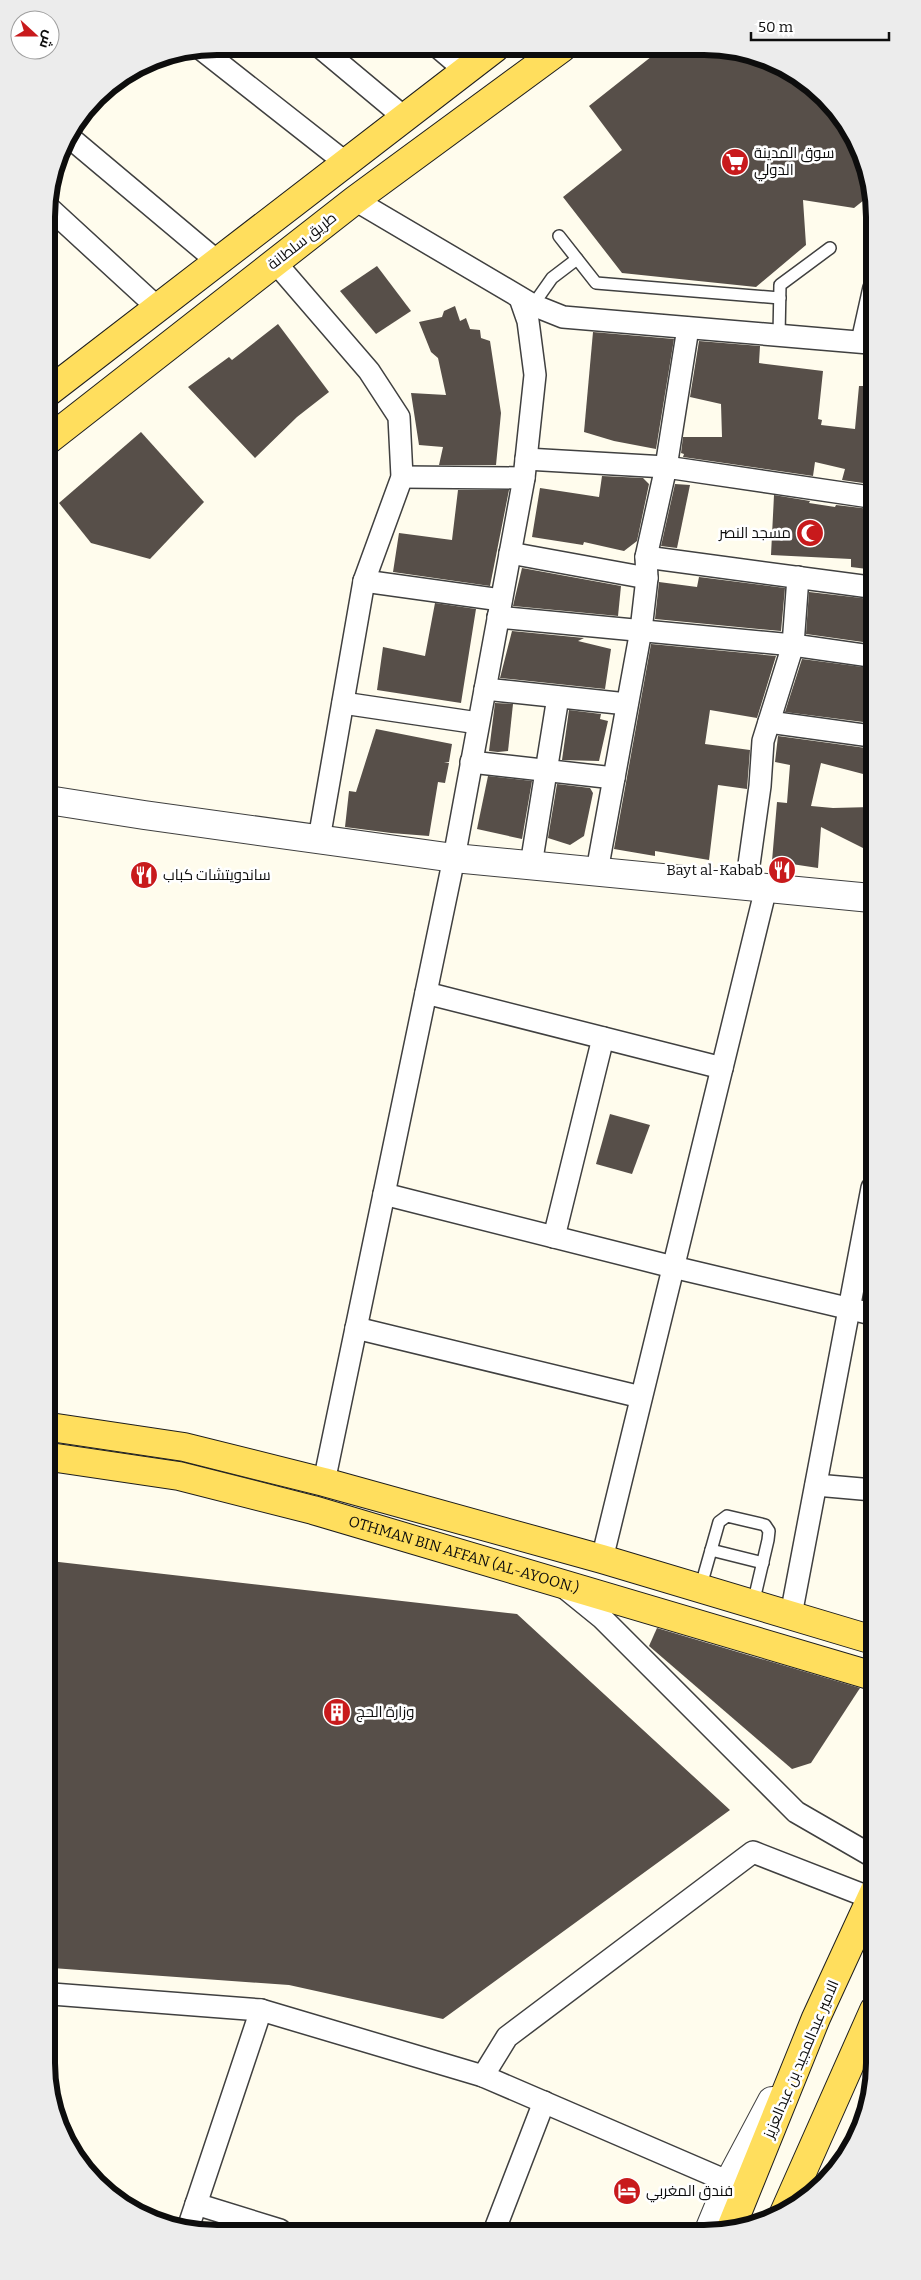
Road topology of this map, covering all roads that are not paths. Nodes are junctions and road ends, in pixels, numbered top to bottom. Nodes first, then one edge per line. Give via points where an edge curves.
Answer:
1 (209, 55) edge
2 (330, 55) edge
3 (448, 55) edge
4 (486, 55) edge
5 (552, 55) edge
6 (466, 71) junction
7 (405, 118) junction
8 (74, 141) edge
9 (346, 164) junction
10 (355, 200) junction
11 (55, 213) edge
12 (559, 236) dead end
13 (830, 248) dead end
14 (577, 259) junction
15 (218, 262) junction
16 (275, 262) junction
17 (780, 298) junction
18 (526, 302) junction
19 (158, 308) junction
20 (866, 315) edge
21 (688, 328) junction
22 (780, 336) junction
23 (863, 342) edge
24 (55, 387) edge
25 (55, 435) edge
26 (666, 467) junction
27 (525, 469) junction
28 (402, 477) junction
29 (866, 496) edge
30 (510, 553) junction
31 (646, 567) junction
32 (798, 577) junction
33 (364, 581) junction
34 (866, 586) edge
35 (500, 608) junction
36 (641, 630) junction
37 (792, 646) junction
38 (866, 655) edge
39 (485, 689) junction
40 (558, 696) junction
41 (343, 703) junction
42 (627, 704) junction
43 (769, 722) junction
44 (478, 723) junction
45 (866, 735) edge
46 (471, 762) junction
47 (546, 770) junction
48 (614, 778) junction
49 (55, 801) edge
50 (319, 839) junction
51 (454, 858) junction
52 (531, 865) junction
53 (597, 871) junction
54 (756, 887) junction
55 (866, 898) edge
56 (426, 993) junction
57 (603, 1038) junction
58 (722, 1068) junction
59 (384, 1194) junction
60 (866, 1221) edge
61 (554, 1237) junction
62 (673, 1267) junction
63 (850, 1308) junction
64 (866, 1312) edge
65 (356, 1328) junction
66 (641, 1397) junction
67 (55, 1428) edge
68 (55, 1458) edge
69 (324, 1482) junction
70 (816, 1484) junction
71 (866, 1489) edge
72 (711, 1550) junction
73 (602, 1559) junction
74 (763, 1563) junction
75 (559, 1583) junction
76 (700, 1589) junction
77 (753, 1604) junction
78 (791, 1615) junction
79 (866, 1635) edge
80 (866, 1674) edge
81 (866, 1852) edge
82 (866, 1892) edge
83 (866, 1910) edge
84 (55, 1994) edge
85 (261, 2010) junction
86 (816, 2018) junction
87 (866, 2028) edge
88 (483, 2076) junction
89 (544, 2102) junction
90 (729, 2182) junction
91 (790, 2200) edge
92 (196, 2204) junction
93 (733, 2222) edge
94 (190, 2223) edge
95 (264, 2225) edge
96 (498, 2225) edge
97 (711, 2225) edge

1 - 9 street
2 - 7 street
3 - 6 street
4 - 6 main road
5 - 10 main road, طريق سلطانة
6 - 7 main road
7 - 9 main road
8 - 15 street
9 - 15 main road
10 - 16 main road, طريق سلطانة
10 - 18 street
11 - 19 street
12 - 14 lane
13 - 17 lane via 780,285
14 - 17 lane via 596,283
14 - 18 lane
15 - 19 main road
16 - 25 main road, طريق سلطانة
16 - 28 street via 369,371 399,417
17 - 22 lane
18 - 21 street via 563,317
18 - 27 street via 535,375
19 - 24 main road
20 - 23 lane
21 - 22 street
21 - 26 street
22 - 23 street
26 - 27 street
26 - 29 street
26 - 31 street
27 - 28 street
27 - 30 street
28 - 33 street
30 - 31 street
30 - 35 street
31 - 32 street
31 - 36 street
32 - 34 street
32 - 37 street
33 - 35 street
33 - 41 street
35 - 36 street
35 - 39 street
36 - 37 street
36 - 42 street
37 - 38 street
37 - 43 street
39 - 40 street
39 - 44 street
40 - 42 street
40 - 47 street
41 - 44 street
41 - 50 street
42 - 48 street
43 - 45 street
43 - 54 street via 763,741
44 - 46 street
46 - 47 street
46 - 51 street
47 - 48 street
47 - 52 street
48 - 53 street
49 - 50 street
50 - 51 street
51 - 52 street
51 - 56 street
52 - 53 street
53 - 54 street
54 - 55 street
54 - 58 street
56 - 57 street
56 - 59 street
57 - 58 street
57 - 61 street
58 - 62 street
59 - 61 street
59 - 65 street
60 - 63 street
61 - 62 street
62 - 63 street
62 - 66 street
63 - 64 street
63 - 70 street
65 - 66 street
65 - 69 street
66 - 73 street
67 - 69 main road, OTHMAN BIN AFFAN (AL-AYOON.) via 184,1447
68 - 75 main road, OTHMAN BIN AFFAN (AL-AYOON.) via 179,1476 313,1510
69 - 73 main road, OTHMAN BIN AFFAN (AL-AYOON.)
70 - 71 street
70 - 78 street
72 - 74 lane
72 - 74 lane via 719,1522 727,1516 764,1525 769,1531
72 - 76 lane
73 - 76 main road, OTHMAN BIN AFFAN (AL-AYOON.)
74 - 77 lane
75 - 80 main road, OTHMAN BIN AFFAN (AL-AYOON.)
75 - 81 street via 602,1618 796,1812
76 - 77 main road, OTHMAN BIN AFFAN (AL-AYOON.)
77 - 78 main road, OTHMAN BIN AFFAN (AL-AYOON.)
78 - 79 main road, OTHMAN BIN AFFAN (AL-AYOON.)
82 - 88 street via 753,1852 507,2037
83 - 86 main road, الامير عبدالمجيد بن عبدالعزيز
84 - 85 street
85 - 88 street
85 - 92 street
86 - 90 street
86 - 93 main road, الامير عبدالمجيد بن عبدالعزيز
87 - 91 main road
88 - 89 street
89 - 90 street
89 - 96 street
90 - 97 street
92 - 94 street
92 - 95 street

